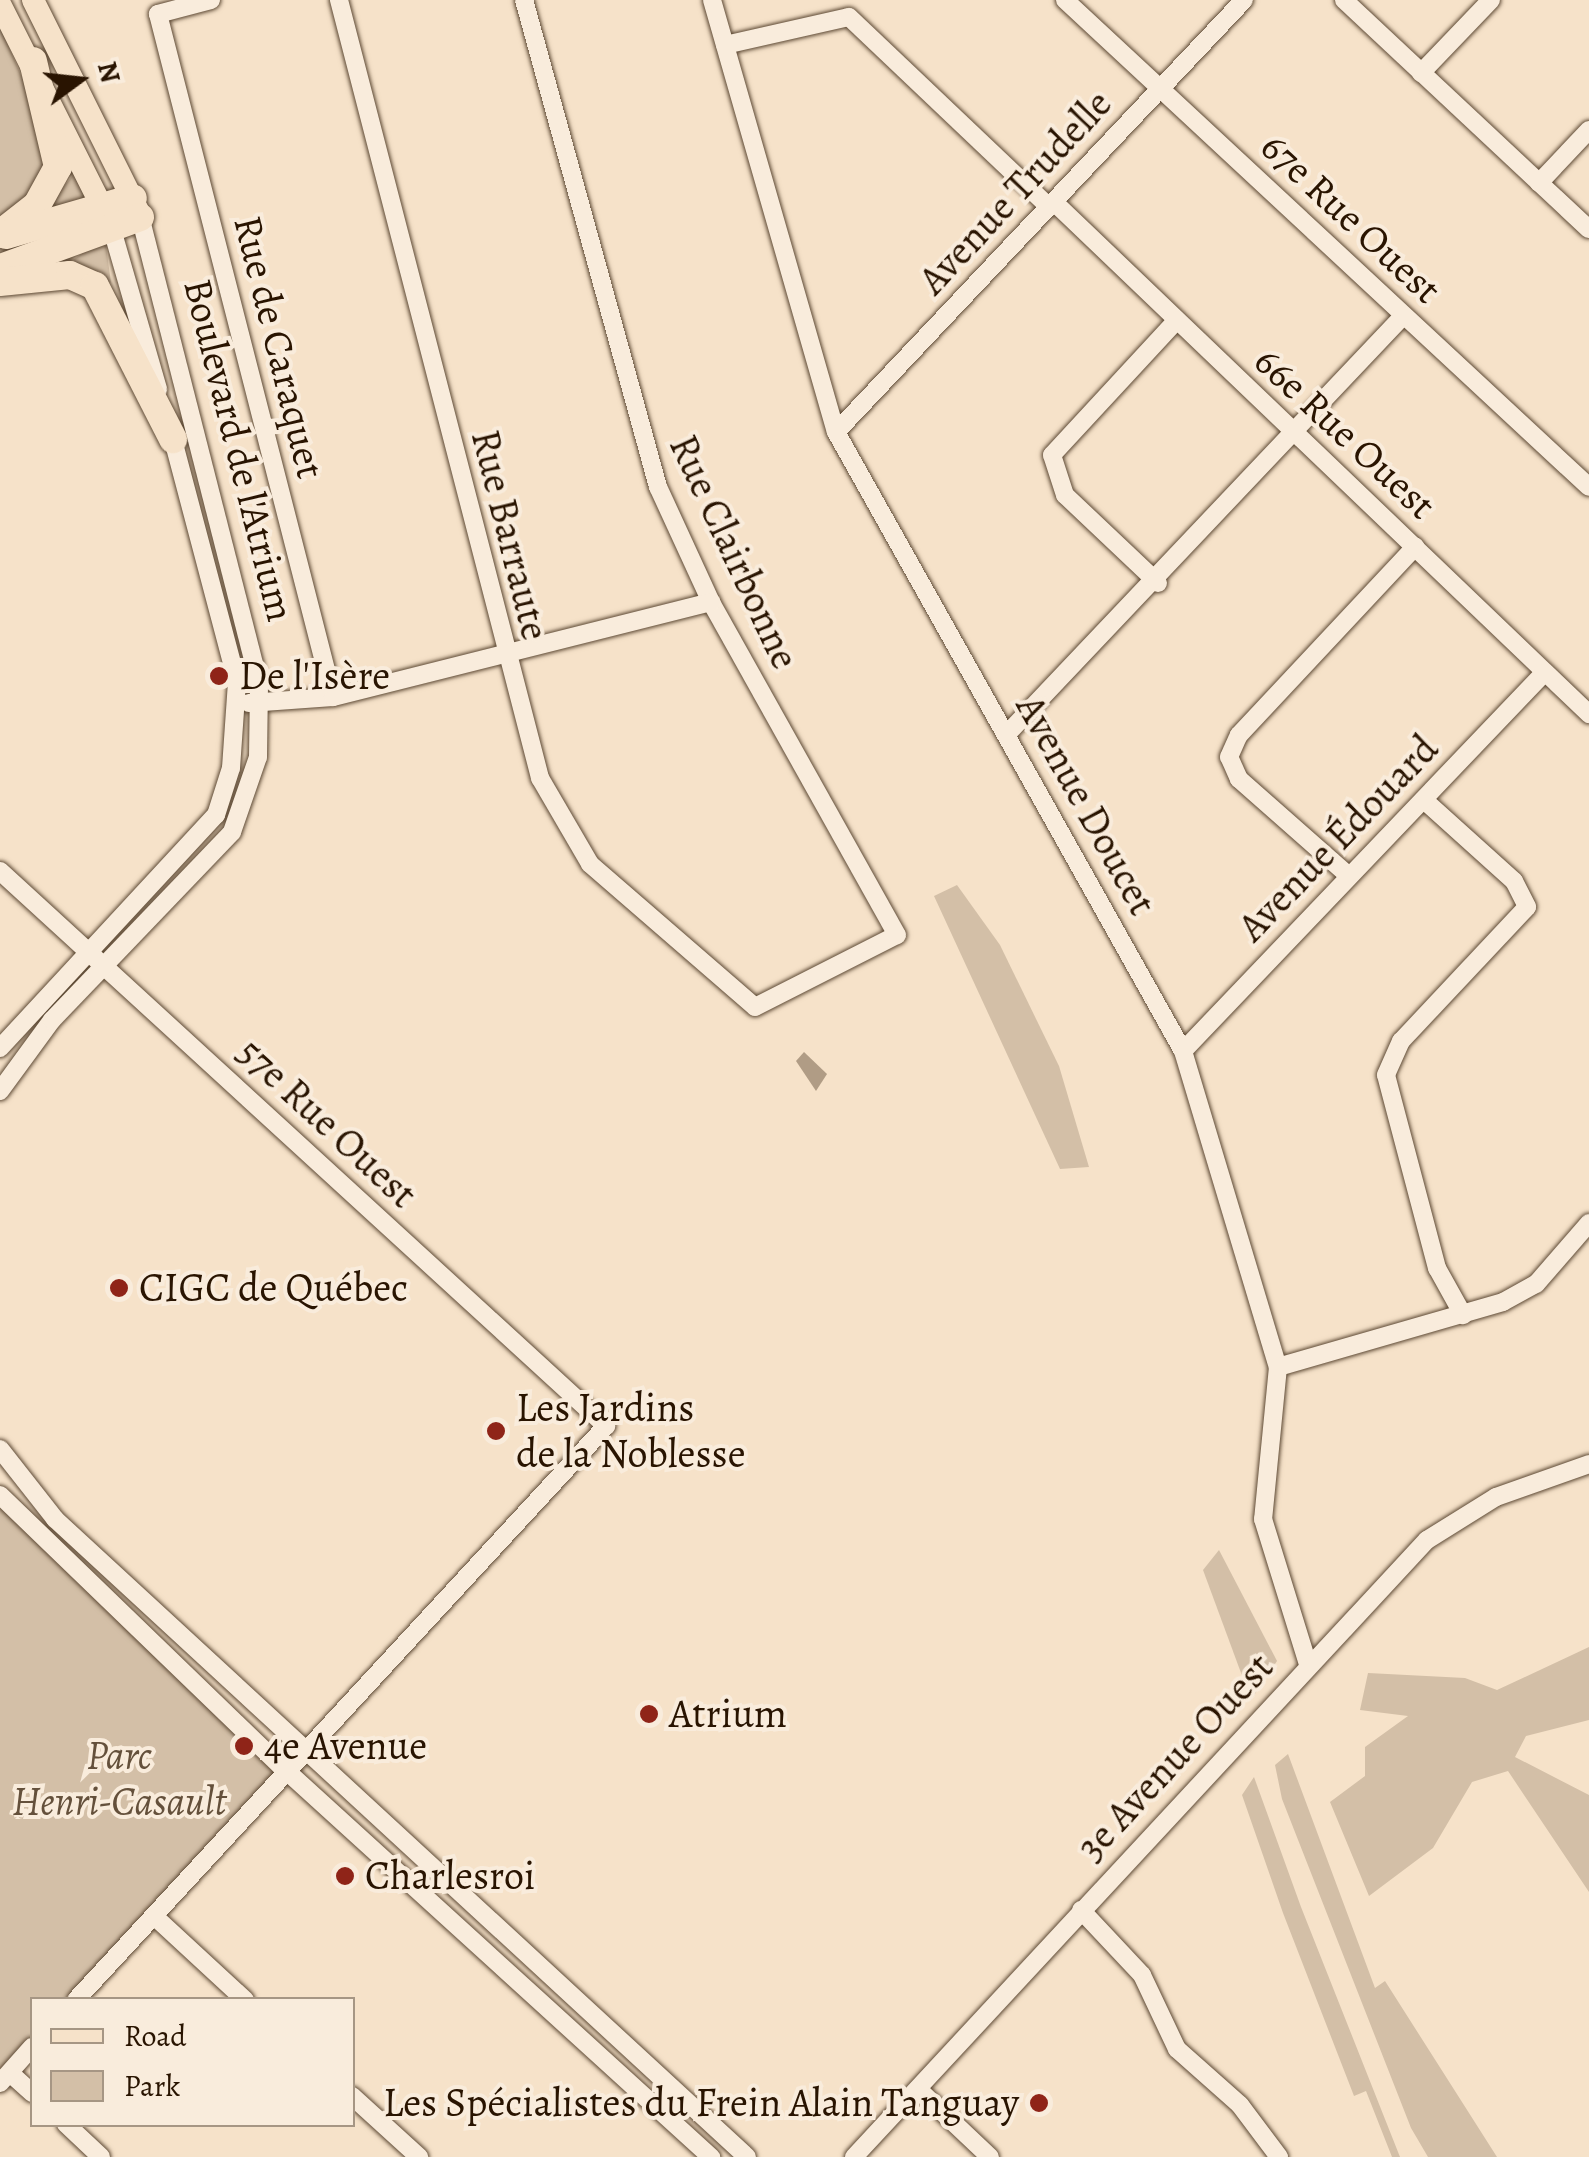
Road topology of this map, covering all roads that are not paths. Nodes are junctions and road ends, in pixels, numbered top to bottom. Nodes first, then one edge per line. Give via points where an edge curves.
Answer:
1 (33, 0) edge
2 (211, 0) edge
3 (339, 0) edge
4 (524, 0) edge
5 (712, 0) edge
6 (1065, 0) edge
7 (1244, 0) edge
8 (1344, 0) edge
9 (1491, 0) edge
10 (0, 4) edge
11 (724, 45) junction
12 (33, 62) junction
13 (1421, 73) junction
14 (1162, 88) junction
15 (1589, 130) edge
16 (1540, 183) junction
17 (1052, 205) junction
18 (136, 207) junction
19 (108, 217) junction
20 (1589, 229) edge
21 (0, 235) edge
22 (0, 268) edge
23 (0, 282) edge
24 (1403, 316) junction
25 (1176, 321) junction
26 (836, 432) junction
27 (1294, 436) junction
28 (173, 440) junction
29 (1589, 486) edge
30 (1415, 547) junction
31 (1158, 583) junction
32 (711, 602) junction
33 (505, 657) junction
34 (1544, 673) junction
35 (333, 697) junction
36 (260, 702) junction
37 (238, 703) junction
38 (1589, 714) edge
39 (1007, 734) junction
40 (1424, 800) junction
41 (0, 871) edge
42 (1349, 876) junction
43 (84, 949) junction
44 (103, 965) junction
45 (755, 1007) joint
46 (0, 1048) edge
47 (1183, 1051) junction
48 (0, 1091) edge
49 (1589, 1224) edge
50 (1463, 1315) junction
51 (1278, 1367) junction
52 (0, 1449) edge
53 (1589, 1464) edge
54 (0, 1495) edge
55 (1308, 1664) junction
56 (304, 1754) junction
57 (287, 1772) junction
58 (1080, 1910) junction
59 (154, 1916) junction
60 (79, 1997) edge
61 (242, 1997) edge
62 (30, 2050) edge
63 (5, 2078) edge
64 (918, 2089) junction
65 (30, 2093) edge
66 (355, 2099) edge
67 (69, 2127) edge
68 (100, 2157) edge
69 (420, 2157) edge
70 (711, 2157) edge
71 (747, 2157) edge
72 (854, 2157) edge
73 (990, 2157) edge
74 (1279, 2157) edge

1 - 18 main road, Boulevard de l'Atrium
2 - 35 street, Rue de Caraquet via 158,14
3 - 33 street, Rue Barraute
4 - 32 street, Rue Clairbonne via 640,435
5 - 11 street, Avenue Doucet
6 - 14 street, 67e Rue Ouest
7 - 14 street, Avenue Trudelle
8 - 13 street
9 - 13 street
10 - 12 main road, Boulevard de l'Atrium
11 - 17 street, 66e Rue Ouest via 849,17
11 - 26 street, Avenue Doucet
12 - 19 main road, Boulevard de l'Atrium
12 - 21 highway via 58,167 37,205
13 - 16 street
14 - 17 street, Avenue Trudelle
14 - 24 street, 67e Rue Ouest
15 - 16 street
16 - 20 street
17 - 25 street, 66e Rue Ouest
17 - 26 street, Avenue Trudelle
18 - 19 highway
18 - 36 street, Boulevard de l'Atrium
19 - 21 highway
19 - 22 highway
19 - 28 street, Boulevard de l'Atrium
23 - 28 highway via 70,275 94,286
24 - 27 street
24 - 29 street, 67e Rue Ouest
25 - 27 street, 66e Rue Ouest
25 - 31 street via 1052,455 1065,495
26 - 39 street, Avenue Doucet
27 - 30 street, 66e Rue Ouest
27 - 31 street
28 - 37 street, Boulevard de l'Atrium
30 - 34 street, 66e Rue Ouest
30 - 42 street via 1238,735 1230,757 1239,780
31 - 39 street
32 - 33 street
32 - 45 street, Rue Clairbonne via 897,934
33 - 35 street
33 - 45 street, Rue Barraute via 540,778 590,864
34 - 38 street, 66e Rue Ouest
34 - 40 street, Avenue Édouard
35 - 36 street
36 - 37 street
36 - 44 street, Boulevard de l'Atrium via 258,756 232,832
37 - 43 street, Boulevard de l'Atrium via 216,815
39 - 47 street, Avenue Doucet
40 - 42 street, Avenue Édouard
40 - 50 street via 1514,881 1527,907 1402,1041 1386,1075 1437,1268
41 - 43 street, 57e Rue Ouest
42 - 47 street, Avenue Édouard
43 - 44 street, 57e Rue Ouest
43 - 46 street, Boulevard de l'Atrium
44 - 48 street, Boulevard de l'Atrium
44 - 56 street, 57e Rue Ouest via 606,1426
47 - 51 street, Avenue Doucet
49 - 50 street via 1536,1284
50 - 51 street
51 - 55 street, Avenue Doucet via 1263,1519
52 - 56 street via 55,1519
53 - 55 street, 3e Avenue Ouest via 1496,1497 1427,1540
54 - 57 street
55 - 58 street, 3e Avenue Ouest
56 - 57 street
56 - 71 street
57 - 59 street
57 - 70 street
58 - 64 street, 3e Avenue Ouest
58 - 74 street via 1142,1975 1177,2049 1240,2106
59 - 60 street
59 - 61 street
62 - 63 street
63 - 65 street
64 - 72 street, 3e Avenue Ouest
64 - 73 street
66 - 69 street
67 - 68 street

